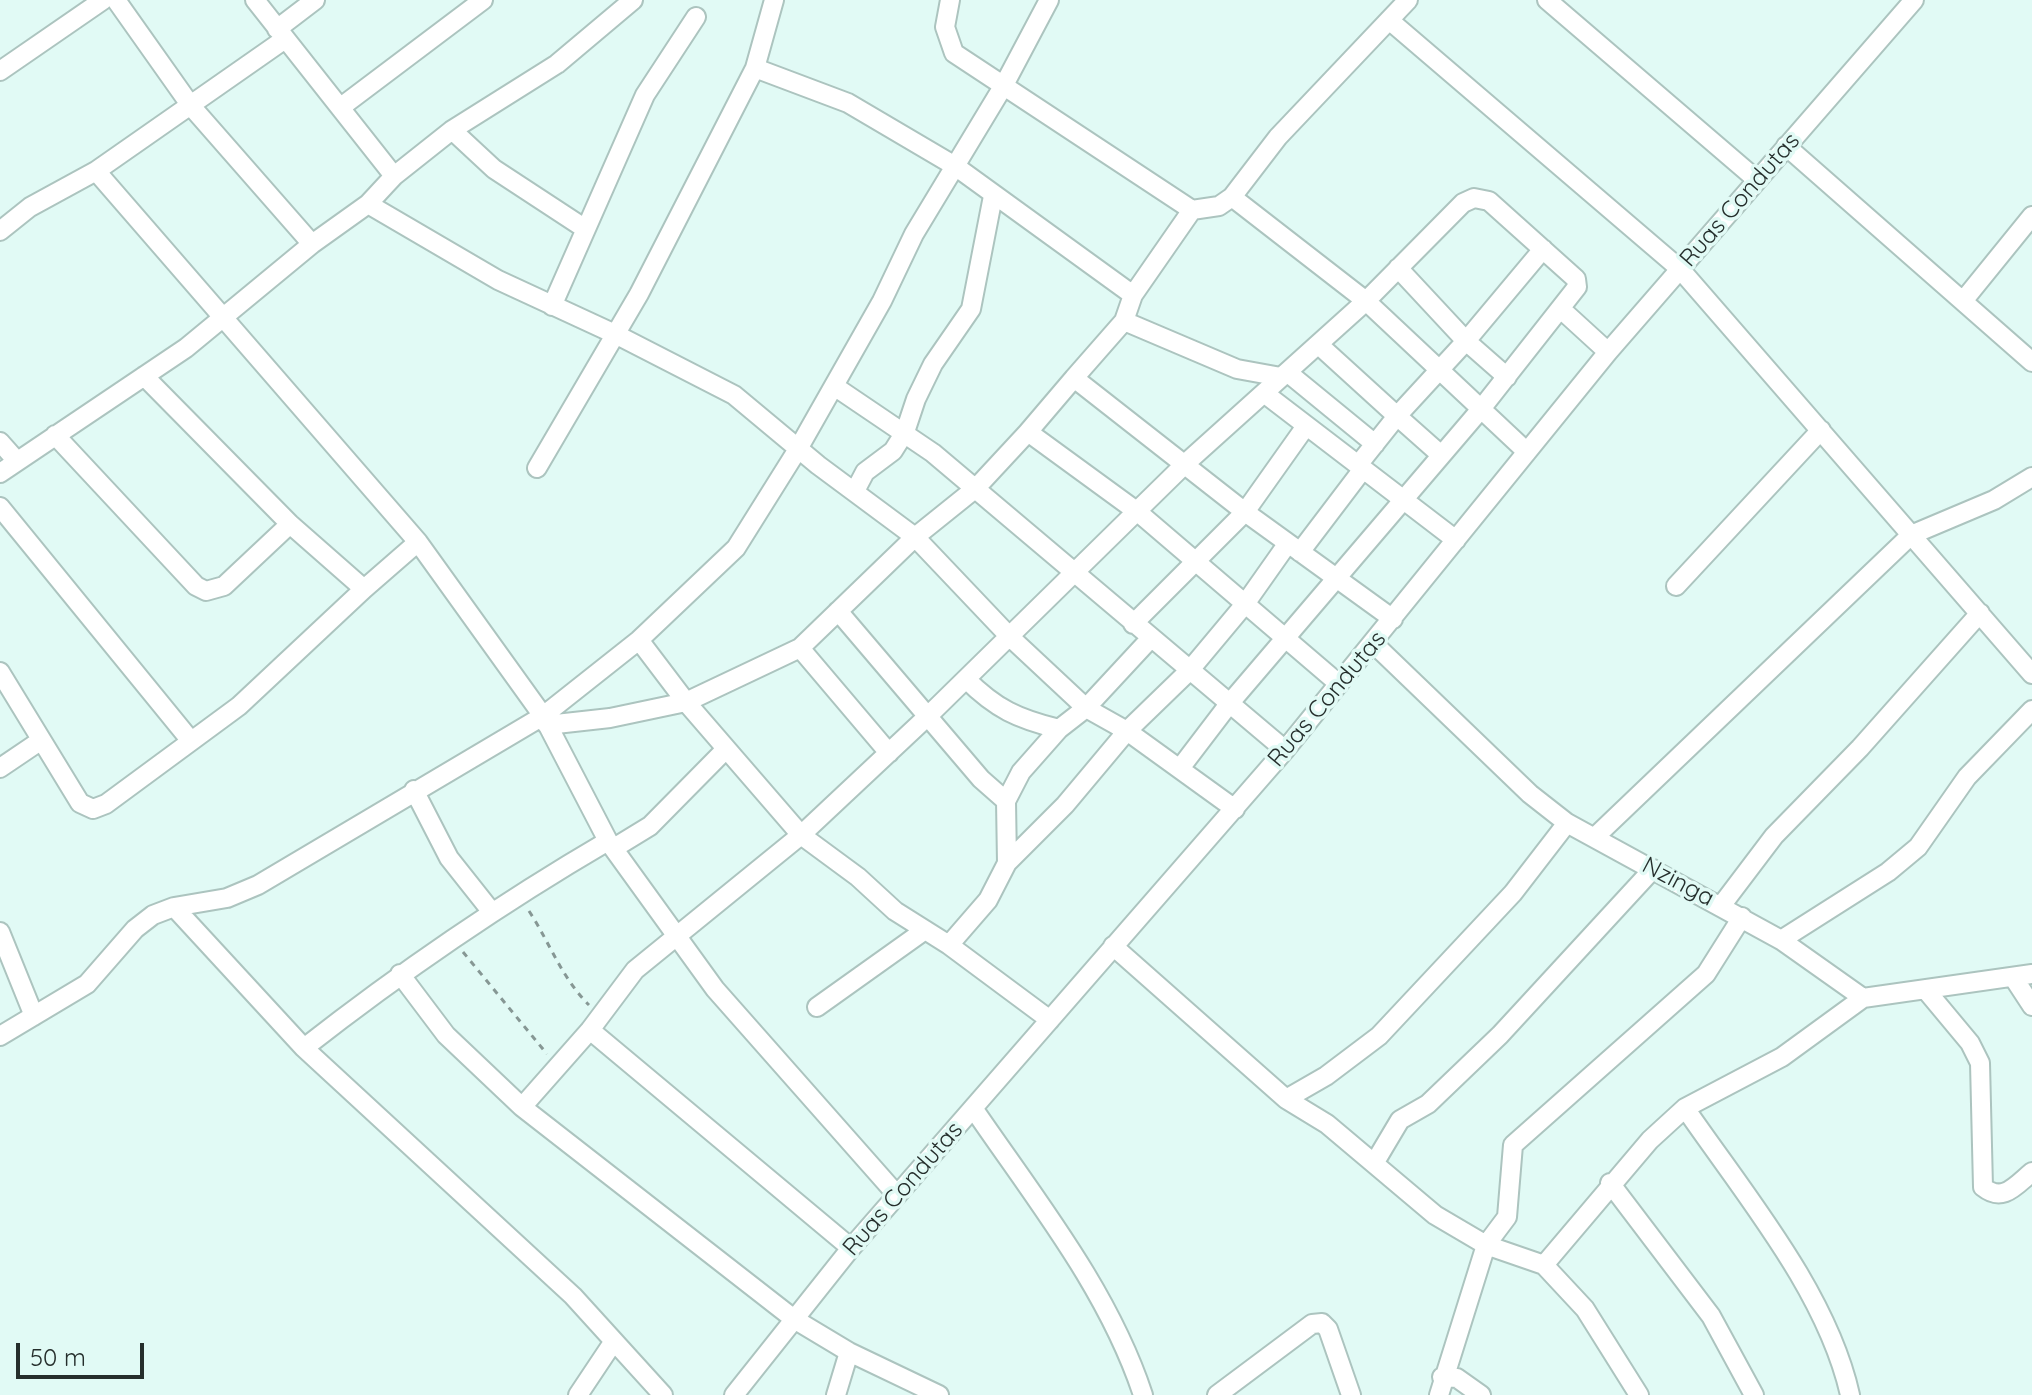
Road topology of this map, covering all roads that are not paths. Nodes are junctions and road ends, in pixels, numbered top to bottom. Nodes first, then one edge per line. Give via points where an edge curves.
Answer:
1 (103, 0) edge
2 (116, 0) edge
3 (255, 0) edge
4 (315, 0) edge
5 (483, 0) edge
6 (633, 0) edge
7 (774, 0) edge
8 (950, 0) edge
9 (1049, 0) edge
10 (1408, 0) edge
11 (1547, 0) edge
12 (1914, 0) edge
13 (696, 17) dead end
14 (1389, 20) junction
15 (281, 34) junction
16 (755, 68) junction
17 (0, 71) edge
18 (1004, 85) junction
19 (191, 106) junction
20 (341, 107) junction
21 (452, 130) junction
22 (1786, 146) junction
23 (955, 166) junction
24 (96, 171) junction
25 (394, 176) junction
26 (1757, 180) junction
27 (993, 196) junction
28 (1232, 197) junction
29 (368, 204) junction
30 (1192, 210) junction
31 (2031, 218) edge
32 (584, 228) junction
33 (0, 231) edge
34 (312, 244) junction
35 (1543, 249) junction
36 (1398, 268) junction
37 (1680, 269) junction
38 (1133, 295) junction
39 (1366, 301) junction
40 (1963, 301) junction
41 (552, 306) junction
42 (1562, 310) junction
43 (224, 318) junction
44 (1124, 321) junction
45 (617, 335) junction
46 (1466, 341) junction
47 (1319, 345) junction
48 (1608, 352) junction
49 (2032, 362) edge
50 (1438, 370) junction
51 (1284, 375) junction
52 (144, 376) junction
53 (1507, 377) junction
54 (1074, 378) junction
55 (834, 386) junction
56 (1264, 393) junction
57 (1481, 409) junction
58 (1397, 416) junction
59 (1306, 426) junction
60 (1821, 430) junction
61 (905, 432) junction
62 (1028, 432) junction
63 (55, 435) junction
64 (0, 442) edge
65 (1375, 444) junction
66 (798, 449) junction
67 (1527, 452) junction
68 (1441, 455) junction
69 (16, 460) junction
70 (1186, 463) junction
71 (1360, 467) junction
72 (537, 468) dead end
73 (0, 473) edge
74 (2032, 477) edge
75 (976, 488) junction
76 (855, 491) junction
77 (1403, 499) junction
78 (0, 507) edge
79 (1245, 512) junction
80 (1139, 513) junction
81 (290, 524) junction
82 (1911, 535) junction
83 (915, 537) junction
84 (1456, 540) junction
85 (418, 542) junction
86 (1294, 548) junction
87 (1197, 561) junction
88 (1073, 575) junction
89 (1336, 577) junction
90 (1676, 586) dead end
91 (364, 589) junction
92 (1245, 604) junction
93 (838, 611) junction
94 (1980, 613) junction
95 (1393, 619) junction
96 (1133, 624) junction
97 (1010, 637) junction
98 (1150, 639) junction
99 (639, 640) junction
100 (1283, 640) junction
101 (1373, 643) junction
102 (800, 648) junction
103 (1189, 671) junction
104 (0, 672) edge
105 (2032, 674) edge
106 (966, 679) junction
107 (1339, 684) junction
108 (686, 702) junction
109 (1229, 704) junction
110 (1086, 708) junction
111 (2032, 710) edge
112 (929, 715) junction
113 (545, 720) junction
114 (1059, 729) junction
115 (1127, 731) junction
116 (40, 741) junction
117 (191, 741) junction
118 (726, 749) junction
119 (1285, 750) junction
120 (889, 753) junction
121 (1181, 767) junction
122 (0, 768) edge
123 (414, 790) junction
124 (1006, 801) junction
125 (1235, 809) junction
126 (1567, 823) junction
127 (801, 835) junction
128 (1595, 837) junction
129 (611, 844) junction
130 (1007, 863) junction
131 (1653, 869) junction
132 (1721, 906) junction
133 (174, 907) junction
134 (491, 911) junction
135 (1742, 917) junction
136 (925, 930) junction
137 (0, 932) edge
138 (678, 936) junction
139 (1781, 940) junction
140 (949, 945) junction
141 (1113, 946) junction
142 (400, 974) junction
143 (2032, 974) edge
144 (2013, 977) junction
145 (1925, 989) junction
146 (1863, 998) junction
147 (2032, 1006) edge
148 (817, 1007) dead end
149 (34, 1016) junction
150 (1050, 1020) junction
151 (595, 1023) junction
152 (0, 1036) edge
153 (304, 1048) junction
154 (1286, 1099) junction
155 (522, 1107) junction
156 (973, 1108) junction
157 (1685, 1108) junction
158 (1375, 1162) junction
159 (2032, 1172) edge
160 (1610, 1183) junction
161 (897, 1195) junction
162 (1486, 1245) junction
163 (851, 1248) junction
164 (1544, 1265) junction
165 (794, 1319) junction
166 (614, 1341) junction
167 (849, 1352) junction
168 (1440, 1386) edge
169 (578, 1395) edge
170 (663, 1395) edge
171 (734, 1395) edge
172 (836, 1395) edge
173 (939, 1395) edge
174 (1143, 1395) edge
175 (1217, 1395) edge
176 (1351, 1395) edge
177 (1481, 1395) edge
178 (1639, 1395) edge
179 (1754, 1395) edge
180 (1850, 1395) edge

1 - 17 street
2 - 19 street
3 - 15 street
4 - 15 street
5 - 20 street
6 - 21 street via 557,64
7 - 16 street
8 - 18 street via 945,27 954,53
9 - 18 street
10 - 14 street
11 - 26 street
12 - 22 street, Ruas Condutas
13 - 32 street via 645,95
14 - 28 street via 1278,137
14 - 37 street
15 - 19 street
15 - 20 street
16 - 23 street via 840,99
16 - 45 street
18 - 23 street
18 - 30 street
19 - 24 street
19 - 34 street
20 - 25 street
21 - 25 street
21 - 32 street via 500,173
22 - 26 street, Ruas Condutas
22 - 40 street
23 - 27 street
23 - 55 street
24 - 33 street via 30,207
24 - 43 street
25 - 29 street
26 - 37 street, Ruas Condutas
27 - 38 street
27 - 61 street via 975,300 933,364
28 - 30 street via 1219,206
28 - 39 street
29 - 34 street
29 - 41 street
30 - 38 street
31 - 40 street
32 - 41 street
34 - 43 street
35 - 36 street via 1489,201 1474,198
35 - 42 street via 1578,282
35 - 46 street
36 - 39 street
36 - 46 street
37 - 48 street, Ruas Condutas
37 - 60 street
38 - 44 street
39 - 47 street
39 - 50 street
40 - 49 street
41 - 45 street
42 - 48 street
42 - 53 street
43 - 52 street
43 - 85 street
44 - 51 street via 1237,369
44 - 54 street
45 - 66 street via 734,395
45 - 72 street
46 - 50 street
46 - 53 street
47 - 51 street
47 - 58 street
48 - 67 street, Ruas Condutas
50 - 57 street
50 - 58 street
51 - 56 street
51 - 65 street
52 - 63 street
52 - 81 street
53 - 57 street
54 - 62 street
54 - 70 street
55 - 61 street
55 - 66 street
56 - 59 street
56 - 70 street
57 - 67 street
57 - 68 street
58 - 65 street
58 - 68 street
59 - 71 street
59 - 79 street
60 - 82 street
60 - 90 street
61 - 75 street
61 - 76 street via 893,451 865,472
62 - 75 street
62 - 80 street
63 - 69 street
63 - 81 street via 206,591 224,586
64 - 69 street
65 - 71 street
66 - 76 street
66 - 99 street via 736,548
67 - 84 street, Ruas Condutas
68 - 77 street
69 - 73 street
70 - 79 street
70 - 80 street
71 - 77 street
71 - 86 street
74 - 82 street via 1994,500
75 - 83 street
75 - 88 street
76 - 83 street
77 - 84 street
77 - 89 street
78 - 117 street
79 - 86 street
79 - 87 street
80 - 87 street
80 - 88 street
81 - 91 street
82 - 94 street
82 - 128 street
83 - 93 street
83 - 97 street
84 - 95 street, Ruas Condutas
85 - 91 street
85 - 113 street
86 - 89 street
86 - 92 street
87 - 92 street
87 - 96 street
88 - 96 street
88 - 97 street
89 - 95 street
89 - 100 street
91 - 117 street via 239,706
92 - 100 street
92 - 103 street
93 - 102 street
93 - 112 street
94 - 105 street
94 - 132 street via 1774,836
95 - 101 street, Ruas Condutas
96 - 98 street
97 - 106 street
97 - 110 street
98 - 103 street
98 - 110 street
99 - 108 street
99 - 113 street
100 - 107 street
100 - 109 street
101 - 107 street, Ruas Condutas
101 - 126 street, Nzinga
102 - 108 street
102 - 120 street
103 - 109 street
103 - 115 street
104 - 116 street
106 - 112 street
106 - 114 street via 992,705
107 - 119 street, Ruas Condutas
108 - 113 street via 610,718
108 - 118 street
109 - 119 street
109 - 121 street
110 - 114 street
110 - 115 street
111 - 139 street via 1967,777 1918,847
112 - 120 street
112 - 124 street
113 - 123 street
113 - 129 street
114 - 124 street via 1021,772
115 - 121 street
115 - 130 street
116 - 117 street via 80,803 93,809
116 - 122 street
118 - 127 street
118 - 129 street via 650,826
119 - 125 street, Ruas Condutas
120 - 127 street
121 - 125 street
123 - 133 street via 258,885 202,905
123 - 134 street via 449,858
124 - 130 street
125 - 141 street, Ruas Condutas
126 - 128 street, Nzinga
126 - 154 street via 1513,893 1379,1036
127 - 136 street
127 - 138 street
128 - 131 street, Nzinga
129 - 134 street
129 - 138 street
130 - 140 street via 988,900
131 - 132 street, Nzinga
131 - 158 street via 1500,1035 1428,1104 1400,1120
132 - 135 street, Nzinga
133 - 149 street via 135,929 87,984
133 - 153 street
134 - 142 street
135 - 139 street, Nzinga
135 - 162 street via 1706,974 1513,1145 1507,1217
136 - 140 street
136 - 148 street
137 - 149 street
138 - 151 street via 635,970
138 - 161 street via 743,1024
139 - 146 street, Nzinga
140 - 150 street
141 - 150 street, Ruas Condutas
141 - 154 street
142 - 153 street
142 - 155 street via 446,1035
143 - 144 street
144 - 145 street
144 - 147 street
145 - 146 street
145 - 159 street via 1980,1063 1983,1187 2003,1195
146 - 157 street via 1782,1057
149 - 152 street
150 - 156 street, Ruas Condutas
151 - 155 street
151 - 163 street
153 - 166 street via 573,1296
154 - 158 street
155 - 165 street
156 - 161 street, Ruas Condutas
156 - 174 street via 1091,1284 1117,1329
157 - 160 street
157 - 180 street via 1797,1273 1829,1335
158 - 162 street via 1435,1215
160 - 164 street
160 - 179 street via 1711,1316
161 - 163 street, Ruas Condutas
162 - 164 street
162 - 168 street
163 - 165 street, Ruas Condutas
164 - 178 street via 1585,1309
165 - 167 street
165 - 171 street, Ruas Condutas
166 - 169 street
166 - 170 street
167 - 172 street
167 - 173 street
168 - 177 street via 1457,1378
175 - 176 street via 1312,1324 1322,1323

